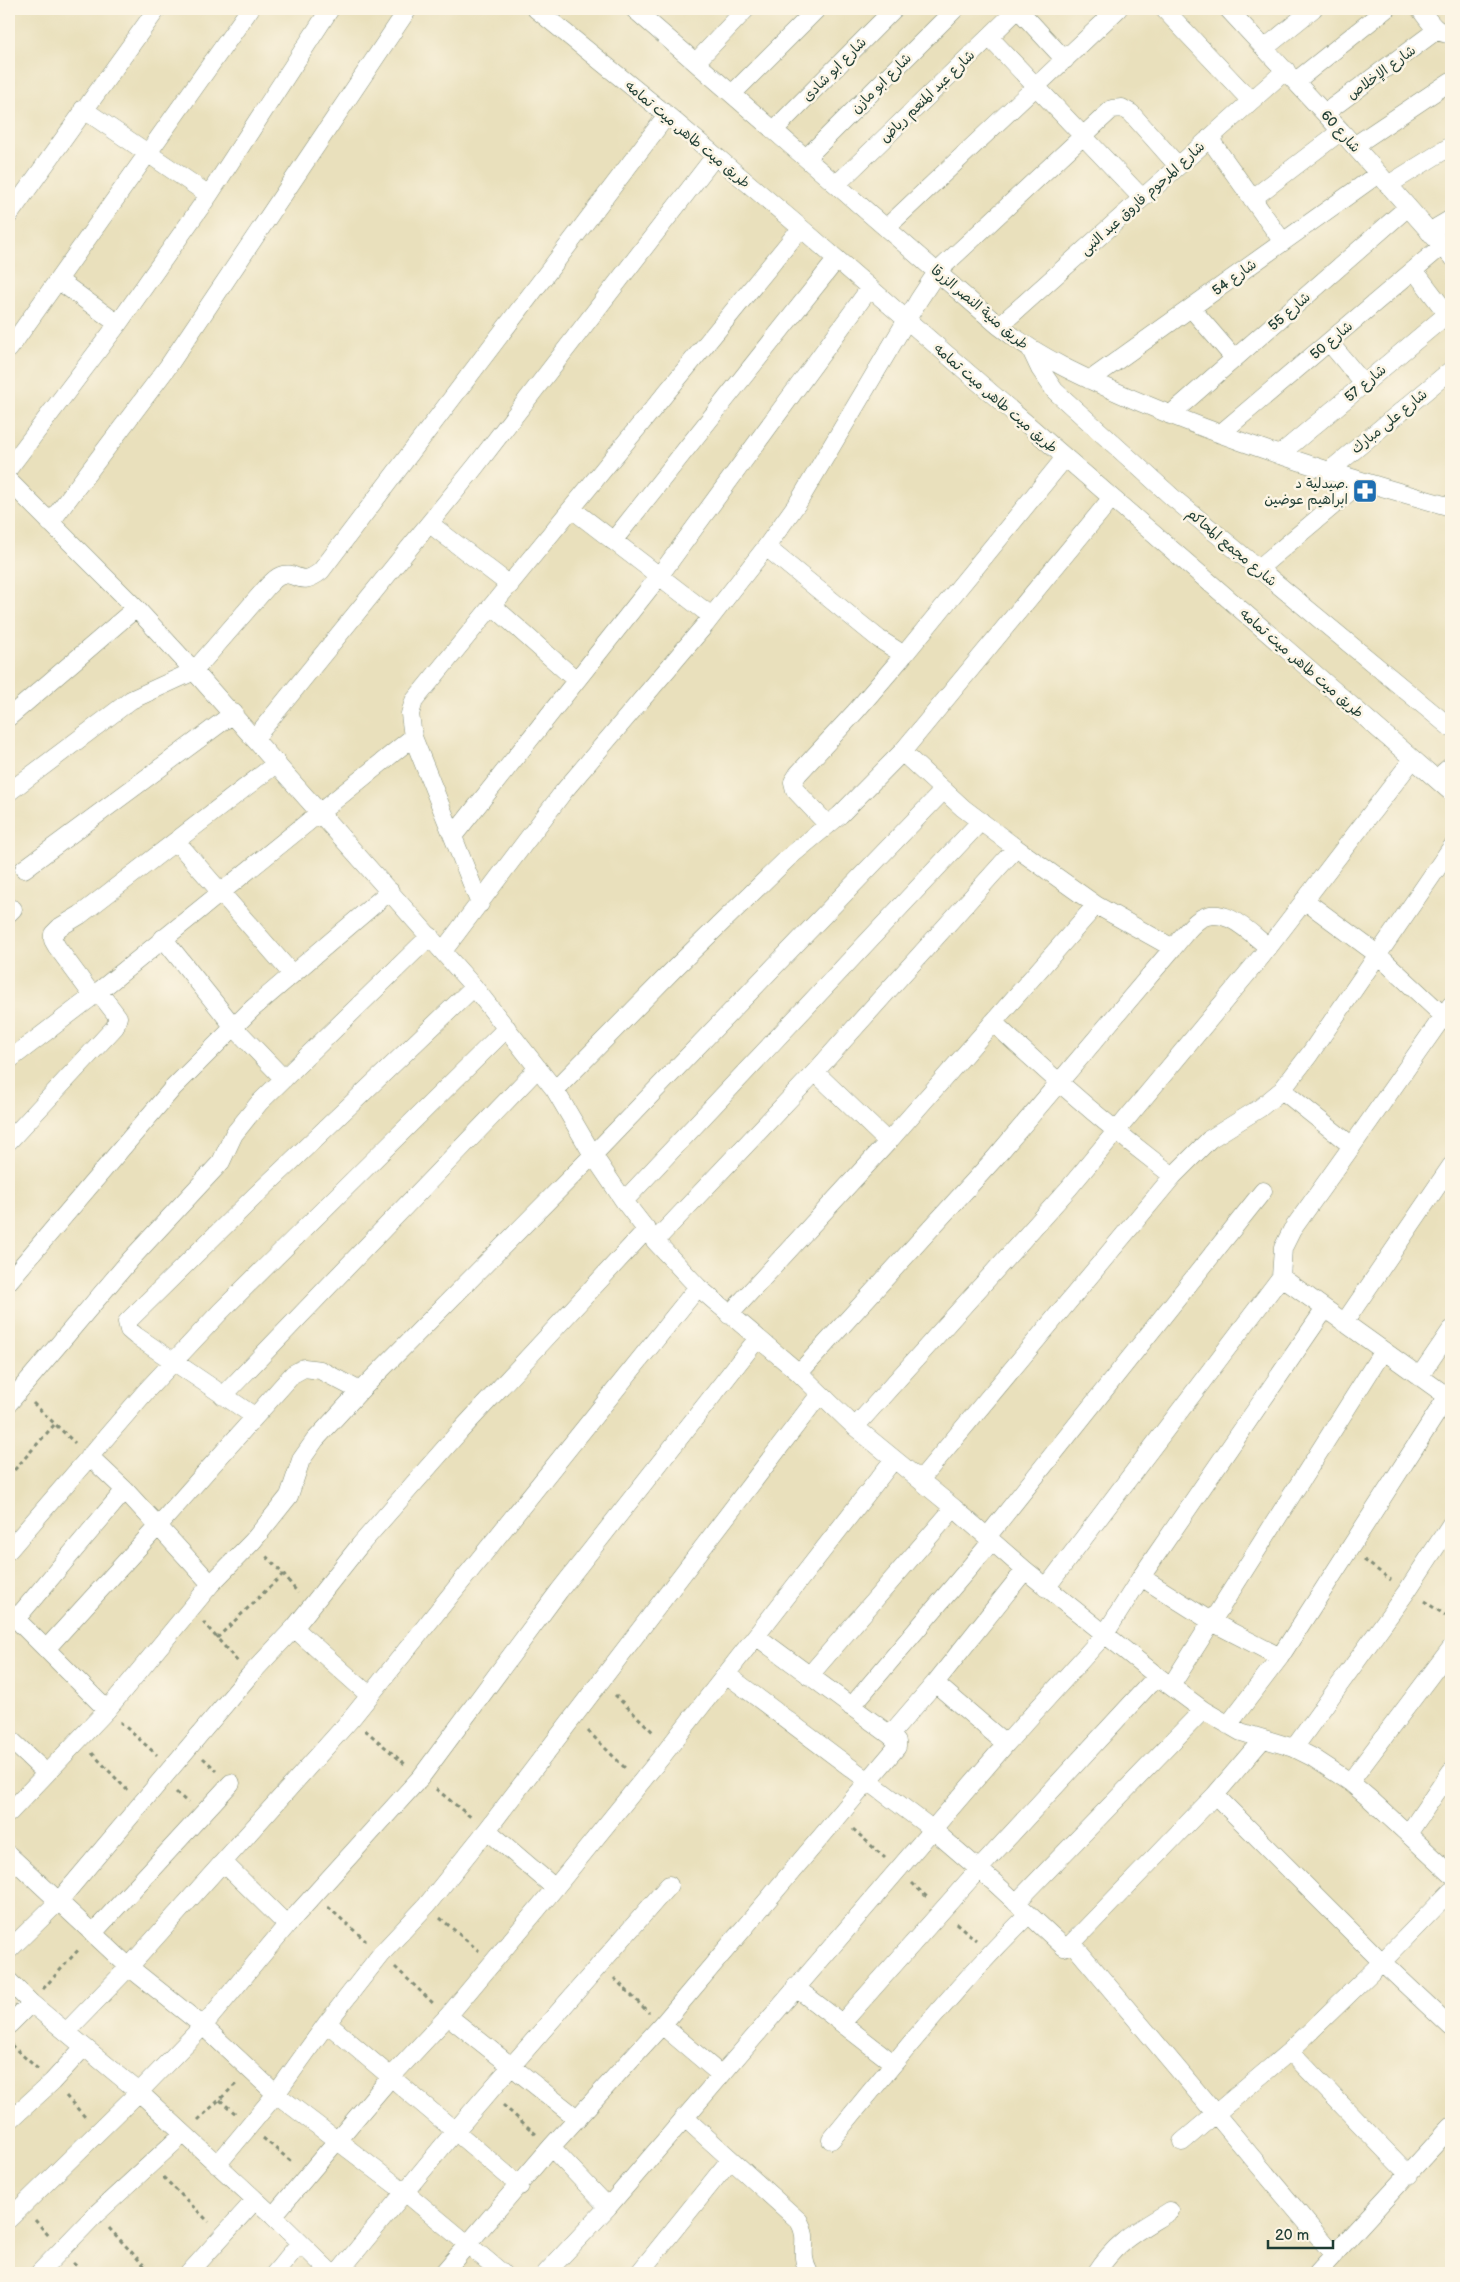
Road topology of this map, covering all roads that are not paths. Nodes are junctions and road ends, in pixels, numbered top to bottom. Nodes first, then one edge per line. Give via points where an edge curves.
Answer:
1 (157, 9) edge
2 (250, 9) edge
3 (330, 9) edge
4 (408, 9) edge
5 (536, 9) edge
6 (634, 9) edge
7 (746, 9) edge
8 (817, 9) edge
9 (894, 9) edge
10 (955, 9) edge
11 (1018, 9) edge
12 (1118, 9) edge
13 (1164, 9) edge
14 (1228, 9) edge
15 (1313, 9) edge
16 (1386, 9) edge
17 (1422, 9) edge
18 (1444, 32) edge
19 (989, 37) junction
20 (1265, 48) junction
21 (1065, 60) junction
22 (696, 62) junction
23 (1291, 76) junction
24 (1451, 81) edge
25 (1036, 86) junction
26 (732, 94) junction
27 (1251, 101) junction
28 (83, 109) junction
29 (1324, 113) junction
30 (667, 115) junction
31 (774, 130) junction
32 (1341, 131) junction
33 (1082, 135) junction
34 (1209, 138) junction
35 (1354, 146) junction
36 (1451, 146) edge
37 (148, 153) junction
38 (715, 156) junction
39 (806, 158) junction
40 (1178, 166) junction
41 (1383, 179) junction
42 (836, 184) junction
43 (209, 194) junction
44 (1142, 198) junction
45 (1252, 199) junction
46 (1408, 207) junction
47 (9, 215) edge
48 (1451, 219) edge
49 (801, 228) junction
50 (886, 228) junction
51 (1429, 232) junction
52 (1282, 242) junction
53 (1447, 251) edge
54 (837, 260) junction
55 (1414, 270) junction
56 (938, 272) junction
57 (58, 280) junction
58 (870, 288) junction
59 (1191, 308) junction
60 (1450, 315) edge
61 (906, 320) junction
62 (118, 324) junction
63 (999, 326) junction
64 (1329, 342) junction
65 (9, 349) edge
66 (1031, 350) junction
67 (1234, 358) junction
68 (1451, 370) edge
69 (1090, 380) junction
70 (1364, 384) junction
71 (1170, 415) junction
72 (1220, 434) junction
73 (1279, 455) junction
74 (1064, 458) junction
75 (9, 468) edge
76 (1328, 472) junction
77 (9, 480) edge
78 (1361, 482) junction
79 (1111, 499) junction
80 (1451, 507) edge
81 (572, 509) junction
82 (50, 523) junction
83 (430, 524) junction
84 (613, 541) junction
85 (766, 547) junction
86 (1258, 569) junction
87 (660, 575) junction
88 (510, 585) junction
89 (493, 606) junction
90 (136, 608) junction
91 (710, 615) junction
92 (904, 655) junction
93 (194, 671) junction
94 (576, 680) junction
95 (12, 711) edge
96 (234, 714) junction
97 (1451, 728) edge
98 (413, 737) junction
99 (255, 738) junction
100 (902, 752) junction
101 (1413, 759) junction
102 (277, 763) junction
103 (1451, 766) edge
104 (1436, 779) junction
105 (944, 790) junction
106 (9, 792) edge
107 (1451, 792) edge
108 (321, 812) junction
109 (981, 821) junction
110 (828, 825) junction
111 (454, 835) junction
112 (176, 842) junction
113 (1016, 848) junction
114 (1451, 848) edge
115 (24, 870) dead end
116 (390, 891) junction
117 (221, 892) junction
118 (1304, 900) junction
119 (480, 904) junction
120 (1096, 905) junction
121 (430, 936) junction
122 (163, 938) junction
123 (1268, 947) junction
124 (1172, 948) junction
125 (443, 951) junction
126 (1377, 954) junction
127 (292, 974) junction
128 (474, 987) junction
129 (95, 994) junction
130 (1449, 1015) edge
131 (993, 1022) junction
132 (234, 1027) junction
133 (507, 1028) junction
134 (9, 1060) edge
135 (538, 1068) junction
136 (815, 1072) junction
137 (284, 1079) junction
138 (1058, 1084) junction
139 (555, 1090) junction
140 (1282, 1090) junction
141 (1115, 1132) junction
142 (9, 1141) edge
143 (888, 1142) junction
144 (1352, 1146) junction
145 (593, 1155) junction
146 (1451, 1166) edge
147 (1173, 1176) junction
148 (1263, 1191) dead end
149 (624, 1201) junction
150 (651, 1235) junction
151 (1281, 1277) junction
152 (9, 1281) edge
153 (698, 1286) junction
154 (1325, 1309) junction
155 (729, 1315) junction
156 (1344, 1323) junction
157 (1451, 1330) edge
158 (758, 1338) junction
159 (1383, 1350) junction
160 (173, 1362) junction
161 (799, 1373) junction
162 (1420, 1377) junction
163 (360, 1391) junction
164 (820, 1394) junction
165 (14, 1396) edge
166 (223, 1396) junction
167 (1449, 1398) edge
168 (254, 1416) junction
169 (855, 1427) junction
170 (89, 1456) junction
171 (894, 1459) junction
172 (920, 1480) junction
173 (125, 1490) junction
174 (954, 1508) junction
175 (1451, 1524) edge
176 (158, 1526) junction
177 (989, 1539) junction
178 (9, 1550) edge
179 (1025, 1570) junction
180 (1141, 1576) junction
181 (211, 1584) junction
182 (1046, 1588) junction
183 (12, 1615) edge
184 (1212, 1622) junction
185 (294, 1628) junction
186 (1105, 1634) junction
187 (756, 1636) junction
188 (1451, 1648) edge
189 (46, 1649) junction
190 (1280, 1657) junction
191 (726, 1674) junction
192 (809, 1676) junction
193 (1164, 1681) junction
194 (935, 1683) junction
195 (369, 1695) junction
196 (851, 1707) junction
197 (107, 1710) junction
198 (1203, 1710) junction
199 (1228, 1725) junction
200 (890, 1735) junction
201 (9, 1739) edge
202 (1262, 1740) junction
203 (1006, 1744) junction
204 (1294, 1748) junction
205 (1451, 1771) edge
206 (46, 1773) junction
207 (870, 1782) junction
208 (1350, 1782) junction
209 (231, 1783) road end
210 (1215, 1795) junction
211 (9, 1813) edge
212 (932, 1829) junction
213 (487, 1830) junction
214 (1408, 1834) junction
215 (9, 1855) edge
216 (223, 1862) junction
217 (979, 1868) junction
218 (1451, 1874) edge
219 (669, 1885) dead end
220 (555, 1888) junction
221 (1451, 1891) edge
222 (58, 1902) junction
223 (1022, 1909) junction
224 (287, 1924) junction
225 (93, 1934) junction
226 (1072, 1943) junction
227 (9, 1950) edge
228 (1382, 1962) junction
229 (129, 1966) junction
230 (9, 1981) edge
231 (795, 1987) junction
232 (31, 2003) junction
233 (448, 2016) junction
234 (327, 2023) junction
235 (842, 2023) junction
236 (662, 2025) junction
237 (9, 2026) edge
238 (203, 2026) junction
239 (1451, 2028) edge
240 (66, 2032) junction
241 (84, 2047) junction
242 (1290, 2050) junction
243 (894, 2063) junction
244 (511, 2066) junction
245 (720, 2074) junction
246 (391, 2077) junction
247 (139, 2092) junction
248 (276, 2094) junction
249 (1215, 2114) junction
250 (684, 2117) junction
251 (578, 2119) junction
252 (9, 2121) edge
253 (1451, 2128) edge
254 (456, 2130) junction
255 (183, 2134) junction
256 (831, 2140) dead end
257 (337, 2141) junction
258 (1182, 2142) dead end
259 (551, 2147) junction
260 (730, 2160) junction
261 (217, 2165) junction
262 (1409, 2175) junction
263 (520, 2186) junction
264 (406, 2192) junction
265 (255, 2200) junction
266 (608, 2206) junction
267 (1170, 2212) dead end
268 (273, 2216) junction
269 (9, 2219) edge
270 (300, 2243) junction
271 (469, 2245) junction
272 (1334, 2255) junction
273 (39, 2273) edge
274 (189, 2273) edge
275 (275, 2273) edge
276 (331, 2273) edge
277 (338, 2273) edge
278 (443, 2273) edge
279 (502, 2273) edge
280 (546, 2273) edge
281 (639, 2273) edge
282 (809, 2273) edge
283 (1096, 2273) edge
284 (1317, 2273) edge

1 - 28 street
2 - 37 street
3 - 43 street
4 - 82 street via 167,368
5 - 30 street, طريق ميت طاهر, ميت تمامه
6 - 22 street, طريق منية النصر الزرقا
7 - 22 street
8 - 26 street
9 - 31 street, شارع ابو شادى
10 - 39 street, شارع ابو مازن
11 - 19 street, شارع عبد المنعم رياض
11 - 21 street
12 - 21 street
13 - 27 street
14 - 20 street, شارع 60
15 - 20 street
16 - 23 street, شارع المرحوم فاروق عبد النبى
17 - 18 street
18 - 29 street, شارع الإخلاص
19 - 25 street
19 - 42 street, شارع عبد المنعم رياض
20 - 23 street, شارع 60
21 - 25 street
22 - 26 street, طريق منية النصر الزرقا
23 - 27 street, شارع المرحوم فاروق عبد النبى
23 - 29 street, شارع 60
24 - 35 street
25 - 33 street
25 - 50 street
26 - 31 street, طريق منية النصر الزرقا
27 - 34 street, شارع المرحوم فاروق عبد النبى
28 - 37 street
28 - 47 street
29 - 32 street, شارع 60
30 - 38 street, طريق ميت طاهر, ميت تمامه
30 - 93 street via 321,571 305,580 279,576
31 - 39 street, طريق منية النصر الزرقا
32 - 35 street, شارع 60
32 - 45 street
33 - 40 street via 1107,111 1122,108 1131,113
33 - 44 street
33 - 56 street
34 - 40 street, شارع المرحوم فاروق عبد النبى
34 - 45 street
35 - 41 street, شارع 60
36 - 41 street, شارع 54
37 - 43 street
37 - 57 street
38 - 49 street, طريق ميت طاهر, ميت تمامه
38 - 83 street
39 - 42 street, طريق منية النصر الزرقا
40 - 44 street, شارع المرحوم فاروق عبد النبى
41 - 46 street, شارع 60
41 - 52 street, شارع 54
42 - 50 street, طريق منية النصر الزرقا
43 - 62 street
44 - 63 street, شارع المرحوم فاروق عبد النبى
45 - 52 street
46 - 51 street, شارع 60
46 - 67 street, شارع 55
48 - 51 street
49 - 54 street, طريق ميت طاهر, ميت تمامه
49 - 81 street
50 - 56 street, طريق منية النصر الزرقا
51 - 53 street, شارع 60
52 - 59 street, شارع 54
53 - 55 street, شارع 50
54 - 58 street, طريق ميت طاهر, ميت تمامه
54 - 84 street
55 - 60 street
55 - 64 street, شارع 50
56 - 61 street
56 - 63 street, طريق منية النصر الزرقا
57 - 62 street
57 - 65 street
58 - 61 street, طريق ميت طاهر, ميت تمامه
58 - 87 street
59 - 67 street
59 - 69 street, شارع 54
60 - 70 street, شارع 57
61 - 74 street, طريق ميت طاهر, ميت تمامه
61 - 85 street via 799,501
62 - 75 street
63 - 66 street, طريق منية النصر الزرقا
64 - 70 street
64 - 72 street, شارع 50
66 - 69 street, طريق منية النصر الزرقا
66 - 86 street, شارع مجمع المحاكم via 1055,391 1172,497
67 - 71 street, شارع 55
68 - 76 street, شارع على مبارك
69 - 71 street, طريق منية النصر الزرقا
70 - 73 street, شارع 57
71 - 72 street, طريق منية النصر الزرقا
72 - 73 street, طريق منية النصر الزرقا
73 - 76 street, طريق منية النصر الزرقا
74 - 79 street, طريق ميت طاهر, ميت تمامه
74 - 92 street
76 - 78 street, طريق منية النصر الزرقا
77 - 82 street
78 - 80 street, طريق منية النصر الزرقا
78 - 86 street
79 - 100 street
79 - 101 street, طريق ميت طاهر, ميت تمامه
81 - 84 street
81 - 88 street
82 - 90 street
83 - 88 street
83 - 99 street
84 - 87 street
85 - 91 street
85 - 92 street
86 - 97 street, شارع مجمع المحاكم
87 - 91 street
87 - 94 street
88 - 89 street
89 - 94 street
89 - 98 street via 414,701 410,714
90 - 93 street
90 - 95 street
91 - 119 street via 564,791
92 - 110 street via 793,782 795,790
93 - 96 street
93 - 106 street via 130,700
94 - 111 street
96 - 99 street
96 - 115 street
98 - 108 street
98 - 111 street
99 - 102 street
100 - 105 street
100 - 110 street
101 - 104 street, طريق ميت طاهر, ميت تمامه
101 - 118 street
102 - 108 street
102 - 112 street
103 - 104 street
104 - 107 street, طريق ميت طاهر, ميت تمامه
105 - 109 street
105 - 145 street
108 - 116 street
108 - 117 street
109 - 113 street
109 - 149 street
110 - 139 street via 788,858
111 - 119 street
112 - 117 street
112 - 129 street via 53,934 57,947
113 - 120 street
113 - 136 street
114 - 126 street
116 - 121 street
116 - 127 street
117 - 122 street
117 - 127 street
118 - 123 street
118 - 126 street
119 - 125 street
120 - 124 street
120 - 131 street
121 - 125 street
121 - 137 street
122 - 129 street
122 - 132 street
123 - 124 street via 1232,919 1216,914 1200,918
123 - 141 street
124 - 138 street
125 - 128 street
126 - 130 street
126 - 140 street
127 - 132 street
128 - 133 street
128 - 160 street via 127,1322 129,1330
129 - 134 street
129 - 142 street via 118,1017 115,1027
130 - 144 street
131 - 138 street
131 - 143 street
132 - 137 street
132 - 152 street via 173,1088
133 - 135 street
133 - 160 street
135 - 139 street
135 - 166 street
136 - 143 street
136 - 150 street
137 - 165 street via 234,1134 221,1162 119,1272
138 - 141 street
138 - 161 street via 996,1158
139 - 145 street
140 - 144 street
140 - 147 street via 1260,1108 1210,1139
141 - 147 street
141 - 169 street via 1069,1188
143 - 155 street
144 - 151 street via 1282,1248
145 - 149 street
145 - 163 street
146 - 156 street
147 - 172 street
148 - 177 street
149 - 150 street
150 - 153 street
150 - 185 street via 460,1431 360,1545
151 - 154 street
151 - 182 street
153 - 155 street
153 - 195 street
154 - 156 street
154 - 180 street
155 - 158 street
156 - 159 street
157 - 162 street
158 - 161 street
158 - 224 street via 559,1591 421,1777
159 - 162 street
159 - 184 street
160 - 166 street
160 - 170 street
161 - 164 street
162 - 167 street
163 - 168 street via 320,1370 304,1368 293,1374
163 - 181 street via 315,1440 302,1460 289,1496 253,1542
164 - 169 street
164 - 213 street
166 - 168 street
167 - 190 street
168 - 176 street
169 - 171 street
170 - 173 street
170 - 178 street
171 - 172 street
171 - 187 street
172 - 174 street
173 - 176 street
173 - 183 street
174 - 177 street
174 - 192 street
175 - 204 street
176 - 181 street
176 - 189 street
177 - 179 street
177 - 196 street
179 - 182 street
179 - 194 street
180 - 184 street
180 - 186 street
181 - 197 street
182 - 186 street
183 - 189 street
184 - 190 street
184 - 193 street
185 - 195 street
185 - 222 street via 249,1676
186 - 193 street
186 - 203 street
187 - 191 street
187 - 192 street
188 - 208 street
189 - 197 street
190 - 199 street
191 - 207 street
191 - 220 street
192 - 196 street
193 - 198 street
193 - 217 street
194 - 200 street
194 - 203 street
195 - 216 street
196 - 200 street
197 - 206 street
198 - 199 street
198 - 223 street
199 - 202 street
200 - 207 street via 897,1742 897,1747
201 - 206 street
202 - 204 street
202 - 210 street
203 - 212 street
204 - 208 street
205 - 214 street
206 - 211 street
207 - 212 street
207 - 236 street
208 - 214 street
209 - 225 street
210 - 226 street
210 - 228 street
212 - 217 street
212 - 231 street
213 - 220 street
213 - 234 street
214 - 218 street
215 - 222 street
216 - 224 street
216 - 229 street
217 - 223 street
217 - 235 street
219 - 244 street
220 - 233 street
221 - 228 street
222 - 225 street
222 - 227 street
223 - 226 street via 1064,1947
223 - 243 street via 990,1953
224 - 238 street
225 - 229 street
226 - 249 street
228 - 239 street
228 - 242 street
229 - 238 street
229 - 240 street
230 - 232 street
231 - 235 street
231 - 245 street
232 - 237 street
232 - 240 street
233 - 244 street
233 - 246 street
234 - 246 street
234 - 248 street
235 - 243 street
236 - 245 street
236 - 251 street
238 - 247 street
238 - 248 street
240 - 241 street
241 - 247 street
241 - 252 street
242 - 249 street
242 - 262 street
243 - 256 street
244 - 251 street
244 - 254 street
245 - 250 street
246 - 254 street
246 - 257 street
247 - 255 street
247 - 269 street
248 - 257 street
248 - 261 street
249 - 258 street
249 - 272 street
250 - 260 street
250 - 266 street
251 - 259 street
253 - 262 street
254 - 263 street
254 - 264 street
255 - 261 street
255 - 273 street via 96,2214
257 - 264 street
257 - 268 street
259 - 263 street
259 - 266 street
260 - 281 street
260 - 282 street via 799,2221 805,2232 803,2261
261 - 265 street
262 - 272 street
263 - 271 street
264 - 271 street
264 - 277 street
265 - 268 street
265 - 274 street
266 - 280 street
267 - 283 street via 1124,2239 1110,2252
268 - 270 street
270 - 275 street
270 - 276 street
271 - 278 street
271 - 279 street
272 - 284 street

